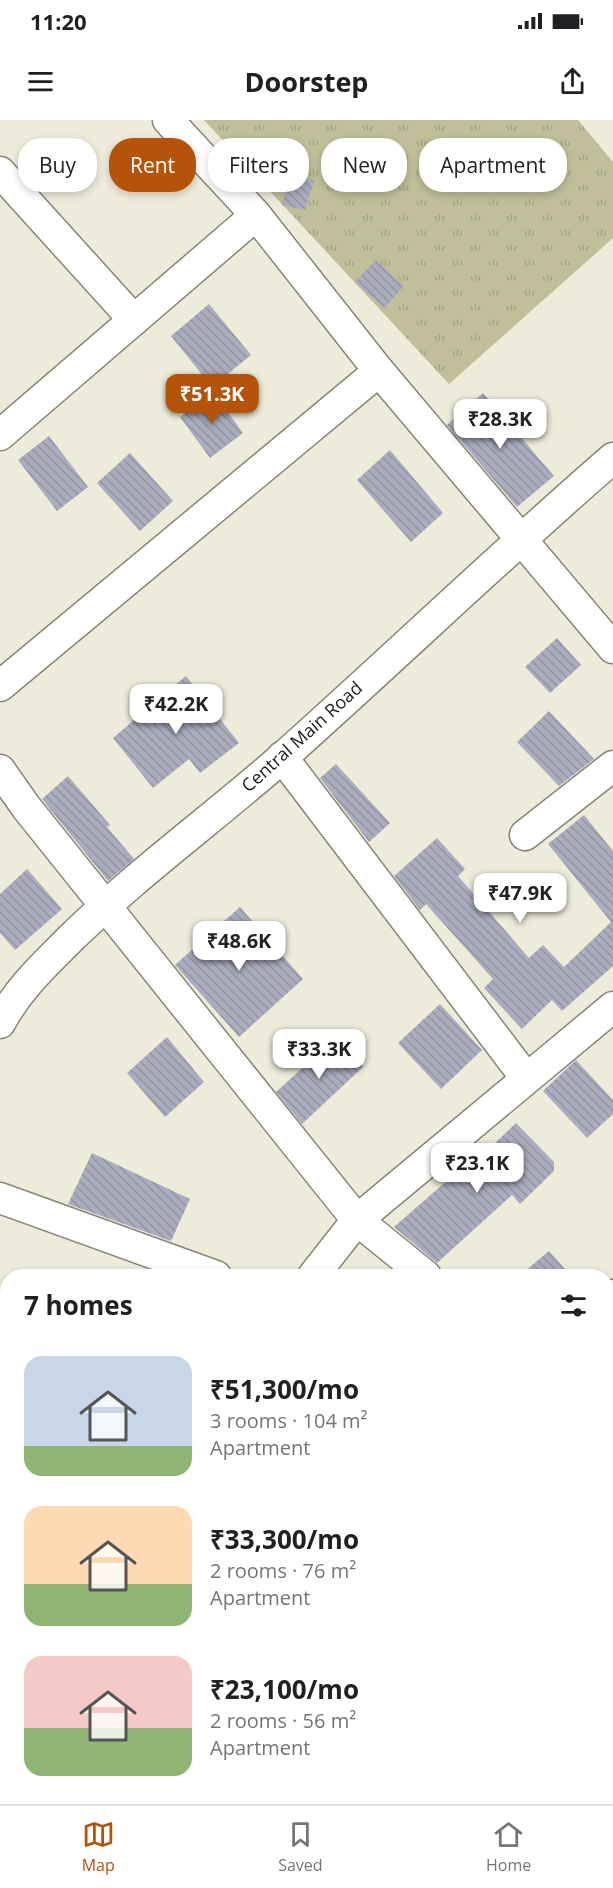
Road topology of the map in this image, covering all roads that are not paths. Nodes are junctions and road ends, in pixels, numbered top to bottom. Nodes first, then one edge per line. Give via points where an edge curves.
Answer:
1 (168, 120) edge
2 (0, 172) edge
3 (256, 215) junction
4 (134, 320) junction
5 (379, 371) junction
6 (0, 435) edge
7 (613, 458) edge
8 (521, 537) junction
9 (613, 648) edge
10 (0, 686) edge
11 (282, 757) junction
12 (613, 766) edge
13 (0, 770) edge
14 (525, 836) dead end
15 (106, 904) junction
16 (613, 1007) edge
17 (0, 1023) edge
18 (526, 1078) junction
19 (0, 1198) edge
20 (357, 1220) junction
21 (197, 1269) edge
22 (318, 1269) edge
23 (417, 1269) edge

1 - 3 street
2 - 4 street
3 - 4 street
3 - 5 street
4 - 6 street
5 - 8 street
5 - 10 street
7 - 8 street, Central Main Road
8 - 9 street
8 - 11 street, Central Main Road
11 - 15 street, Central Main Road
11 - 18 street
12 - 14 street
13 - 15 street
15 - 17 street, Central Main Road via 34,972
15 - 20 street
16 - 18 street
18 - 20 street
19 - 21 street
20 - 22 street
20 - 23 street

